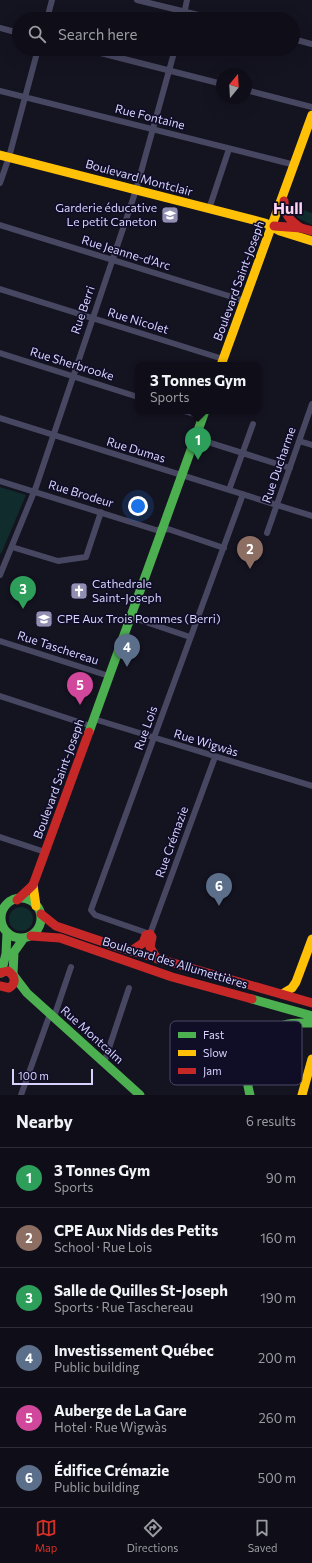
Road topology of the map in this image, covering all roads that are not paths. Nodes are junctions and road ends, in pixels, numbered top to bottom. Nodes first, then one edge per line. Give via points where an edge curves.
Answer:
1 (52, 0) edge
2 (137, 0) edge
3 (187, 0) edge
4 (49, 12) edge
5 (184, 12) joint
6 (0, 28) edge
7 (12, 31) edge
8 (300, 41) edge
9 (312, 44) edge
10 (36, 56) edge
11 (113, 56) edge
12 (173, 56) edge
13 (169, 70) junction
14 (216, 82) edge
15 (0, 91) edge
16 (252, 92) edge
17 (25, 98) junction
18 (312, 107) edge
19 (312, 115) edge
20 (153, 129) junction
21 (229, 149) junction
22 (4, 156) edge
23 (295, 165) junction
24 (0, 183) edge
25 (136, 190) junction
26 (285, 194) junction
27 (209, 209) junction
28 (0, 225) edge
29 (273, 226) junction
30 (301, 228) junction
31 (312, 231) edge
32 (312, 241) edge
33 (112, 260) junction
34 (0, 289) edge
35 (245, 301) junction
36 (92, 318) junction
37 (0, 353) edge
38 (222, 362) edge
39 (72, 376) junction
40 (135, 395) edge
41 (312, 404) edge
42 (204, 414) edge
43 (0, 418) edge
44 (253, 424) dead end
45 (53, 435) junction
46 (195, 438) junction
47 (299, 441) junction
48 (312, 445) edge
49 (242, 453) junction
50 (290, 468) junction
51 (182, 476) junction
52 (0, 481) edge
53 (229, 490) junction
54 (34, 491) junction
55 (243, 494) junction
56 (278, 505) junction
57 (101, 512) junction
58 (312, 516) edge
59 (162, 529) junction
60 (267, 533) dead end
61 (12, 547) junction
62 (224, 548) junction
63 (0, 575) edge
64 (131, 617) junction
65 (190, 638) junction
66 (0, 641) edge
67 (109, 676) junction
68 (0, 696) edge
69 (92, 722) junction
70 (154, 738) junction
71 (215, 757) junction
72 (312, 786) edge
73 (0, 836) edge
74 (45, 852) junction
75 (33, 885) junction
76 (9, 902) edge
77 (39, 910) junction
78 (3, 927) edge
79 (150, 934) junction
80 (27, 937) junction
81 (312, 938) edge
82 (131, 951) junction
83 (156, 959) junction
84 (71, 967) dead end
85 (0, 973) edge
86 (14, 975) junction
87 (129, 988) dead end
88 (4, 989) edge
89 (27, 994) junction
90 (282, 994) junction
91 (312, 1003) edge
92 (52, 1015) junction
93 (312, 1016) edge
94 (302, 1023) edge
95 (312, 1023) edge
96 (312, 1059) edge
97 (104, 1062) junction
98 (246, 1085) edge
99 (312, 1090) edge
100 (21, 1095) edge
101 (140, 1095) edge
102 (250, 1095) edge
103 (302, 1095) edge
104 (311, 1095) edge

1 - 4 street
2 - 5 street
3 - 5 street
6 - 7 street
8 - 9 street
10 - 17 street
11 - 13 street
12 - 13 street, Rue Berri
13 - 14 street
13 - 20 street, Rue Berri
15 - 17 street, Rue Fontaine
16 - 18 street
17 - 20 street, Rue Fontaine
17 - 22 street
19 - 23 main road, Boulevard Saint-Joseph
20 - 21 street, Rue Fontaine
20 - 25 street, Rue Berri
21 - 23 street, Rue Fontaine
21 - 27 street
22 - 24 street
22 - 25 main road, Boulevard Montclair
23 - 26 main road, Boulevard Saint-Joseph
25 - 27 main road, Boulevard Montclair
25 - 33 street, Rue Berri
26 - 29 main road, Boulevard Saint-Joseph
26 - 30 main road via 284,208 287,216
27 - 29 main road, Boulevard Montclair
28 - 33 street, Rue Jeanne-d'Arc
29 - 30 main road, Boulevard Montclair
29 - 32 main road, Boulevard Montclair via 280,231
29 - 35 main road, Boulevard Saint-Joseph
30 - 31 main road, Boulevard Montclair
33 - 35 street, Rue Jeanne-d'Arc
33 - 36 street, Rue Berri
34 - 36 street, Rue Nicolet
35 - 38 main road, Boulevard Saint-Joseph
36 - 38 street, Rue Nicolet
36 - 39 street, Rue Berri
37 - 39 street, Rue Sherbrooke
39 - 40 street, Rue Sherbrooke
39 - 45 street, Rue Berri
41 - 47 street, Rue Ducharme
42 - 46 main road, Boulevard Saint-Joseph
43 - 45 street, Rue Dumas
44 - 49 street
45 - 51 street, Rue Dumas
45 - 54 street, Rue Berri
46 - 49 street
46 - 51 main road, Boulevard Saint-Joseph
47 - 48 street
47 - 50 street, Rue Ducharme
49 - 50 street
49 - 53 street
50 - 56 street, Rue Ducharme
51 - 53 street, Rue Dumas
51 - 59 main road, Boulevard Saint-Joseph
52 - 54 street, Rue Brodeur
53 - 55 street, Rue Dumas
54 - 57 street, Rue Brodeur
54 - 61 street, Rue Berri
55 - 56 street, Rue Dumas
55 - 62 street, Rue Lois
56 - 58 street, Rue Dumas
56 - 60 street, Rue Ducharme
57 - 59 street, Rue Brodeur via 156,530
57 - 61 street via 86,557 58,561
59 - 62 street, Rue Brodeur
59 - 64 main road, Boulevard Saint-Joseph
61 - 63 street, Rue Berri
62 - 65 street, Rue Lois
64 - 65 street
64 - 67 main road, Boulevard Saint-Joseph
65 - 70 street, Rue Lois
66 - 67 street, Rue Taschereau
67 - 69 main road, Boulevard Saint-Joseph
68 - 69 street, Rue Wìgwàs
69 - 70 street, Rue Wìgwàs
69 - 74 main road, Boulevard Saint-Joseph
70 - 71 street, Rue Wìgwàs
70 - 79 street, Rue Lois via 91,910 95,915
71 - 72 street, Rue Wìgwàs
71 - 79 street, Rue Crémazie
73 - 74 street
74 - 75 main road, Boulevard Saint-Joseph
75 - 76 main road, Boulevard Saint-Joseph
75 - 77 main road, Boulevard Saint-Joseph
76 - 77 main road via 28,900
76 - 78 main road via 2,915
77 - 80 main road via 40,927
77 - 82 main road, Boulevard des Allumettières via 50,922 59,927
78 - 80 main road via 15,937
78 - 85 main road via 6,954
79 - 82 main road via 146,935 143,944
79 - 83 main road via 150,947
80 - 86 main road via 14,952
80 - 93 main road, Boulevard des Allumettières via 60,938 194,984
81 - 90 main road via 296,982
82 - 83 main road, Boulevard des Allumettières
83 - 90 main road, Boulevard des Allumettières
84 - 92 street
85 - 86 main road via 8,971
86 - 88 main road via 15,982
86 - 89 main road, Rue Montcalm
87 - 97 street
88 - 89 main road, Rue Montcalm
89 - 92 main road, Rue Montcalm
90 - 91 main road, Boulevard des Allumettières
92 - 97 main road, Rue Montcalm
92 - 100 street
94 - 95 main road
96 - 103 main road
97 - 101 main road, Rue Montcalm
98 - 102 main road
99 - 104 main road

